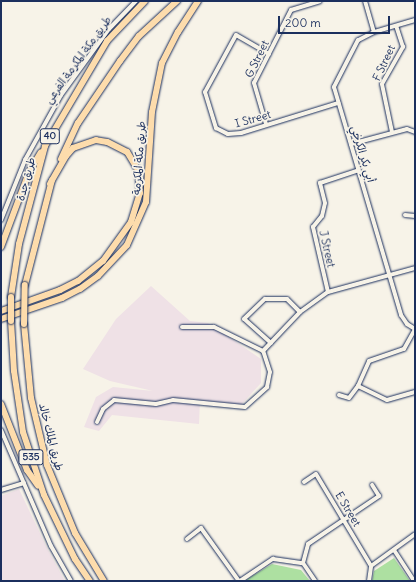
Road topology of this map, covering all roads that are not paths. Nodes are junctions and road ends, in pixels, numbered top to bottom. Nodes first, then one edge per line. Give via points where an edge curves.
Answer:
1 (136, 1) edge
2 (145, 1) edge
3 (177, 1) edge
4 (198, 1) edge
5 (320, 1) edge
6 (365, 1) edge
7 (415, 20) edge
8 (396, 26) junction
9 (374, 32) junction
10 (269, 54) junction
11 (338, 103) junction
12 (266, 124) junction
13 (392, 132) junction
14 (415, 132) edge
15 (351, 144) junction
16 (45, 146) junction
17 (359, 170) junction
18 (50, 184) junction
19 (406, 216) dead end
20 (415, 216) edge
21 (1, 220) edge
22 (1, 247) edge
23 (415, 268) edge
24 (389, 275) junction
25 (328, 292) junction
26 (11, 297) joint
27 (1, 311) edge
28 (300, 312) junction
29 (1, 319) edge
30 (11, 321) joint
31 (24, 324) joint
32 (182, 328) dead end
33 (415, 329) edge
34 (271, 343) junction
35 (263, 351) junction
36 (358, 386) junction
37 (415, 392) edge
38 (339, 395) dead end
39 (1, 404) edge
40 (97, 422) dead end
41 (1, 430) edge
42 (304, 482) dead end
43 (24, 483) junction
44 (372, 485) dead end
45 (1, 490) edge
46 (44, 495) junction
47 (345, 521) junction
48 (415, 534) edge
49 (187, 538) dead end
50 (394, 550) junction
51 (303, 563) junction
52 (372, 566) junction
53 (71, 581) edge
54 (90, 581) edge
55 (104, 581) edge
56 (239, 581) edge
57 (315, 581) edge
58 (369, 581) edge
59 (414, 581) edge

1 - 21 street, طريق مكة المكرمة الفرعي via 109,29 61,95 25,160
2 - 16 highway, طريق جدة / 40 via 107,41
3 - 18 highway, 40 via 139,36 98,90 71,135
4 - 29 highway, طريق مكة المكرمة via 162,63 152,112 146,202 127,244 98,276 80,289 62,298
5 - 10 street, G Street via 291,10
6 - 9 street
7 - 8 street, أبي بكر الكرخي
8 - 9 street, أبي بكر الكرخي
8 - 13 street, F Street via 403,47 382,84
9 - 11 street, أبي بكر الكرخي via 358,40 351,50 334,87
10 - 12 street, G Street via 254,83
10 - 12 street, I Street via 236,35 205,92 216,128 228,134
11 - 12 street, I Street
11 - 15 street, أبي بكر الكرخي
13 - 14 street via 407,129
13 - 15 street
15 - 17 street, أبي بكر الكرخي
16 - 22 highway via 29,172
16 - 26 highway, طريق جدة / 40 via 19,244
17 - 24 street, أبي بكر الكرخي
17 - 25 street, J Street via 320,183 325,203 322,216 313,227
18 - 27 highway, طريق مكة المكرمة via 73,148 96,140 107,142 127,152 138,170 140,193 123,235 97,266 60,290
18 - 31 highway, طريق الملك خالد / 40, bridge via 25,285
19 - 20 street
23 - 24 street
24 - 25 street
24 - 33 street, أبي بكر الكرخي via 401,315 407,324
25 - 28 street
26 - 30 highway, طريق الملك خالد / 40, bridge
28 - 34 street
28 - 34 street via 287,299 265,299 244,319
30 - 46 highway, طريق الملك خالد / 535 via 14,371 23,432
31 - 55 highway, طريق الملك خالد / 535 via 31,398 46,465 75,533
32 - 35 street via 214,327
33 - 36 street via 404,349 369,361
34 - 35 street
35 - 40 street via 270,372 267,387 246,407 173,400 156,404 114,400 103,409
36 - 37 street via 387,400
36 - 38 street via 349,398
39 - 46 highway via 27,470
41 - 43 street
42 - 47 street, E Street via 316,474
43 - 45 street
43 - 53 street via 51,546
44 - 47 street via 379,496
46 - 54 highway, طريق الملك خالد / 535 via 75,559
47 - 51 street via 308,544
47 - 52 street, E Street
48 - 50 street
49 - 56 street via 202,528
50 - 52 street
50 - 59 street
51 - 56 street via 273,559
51 - 57 street
52 - 58 street

